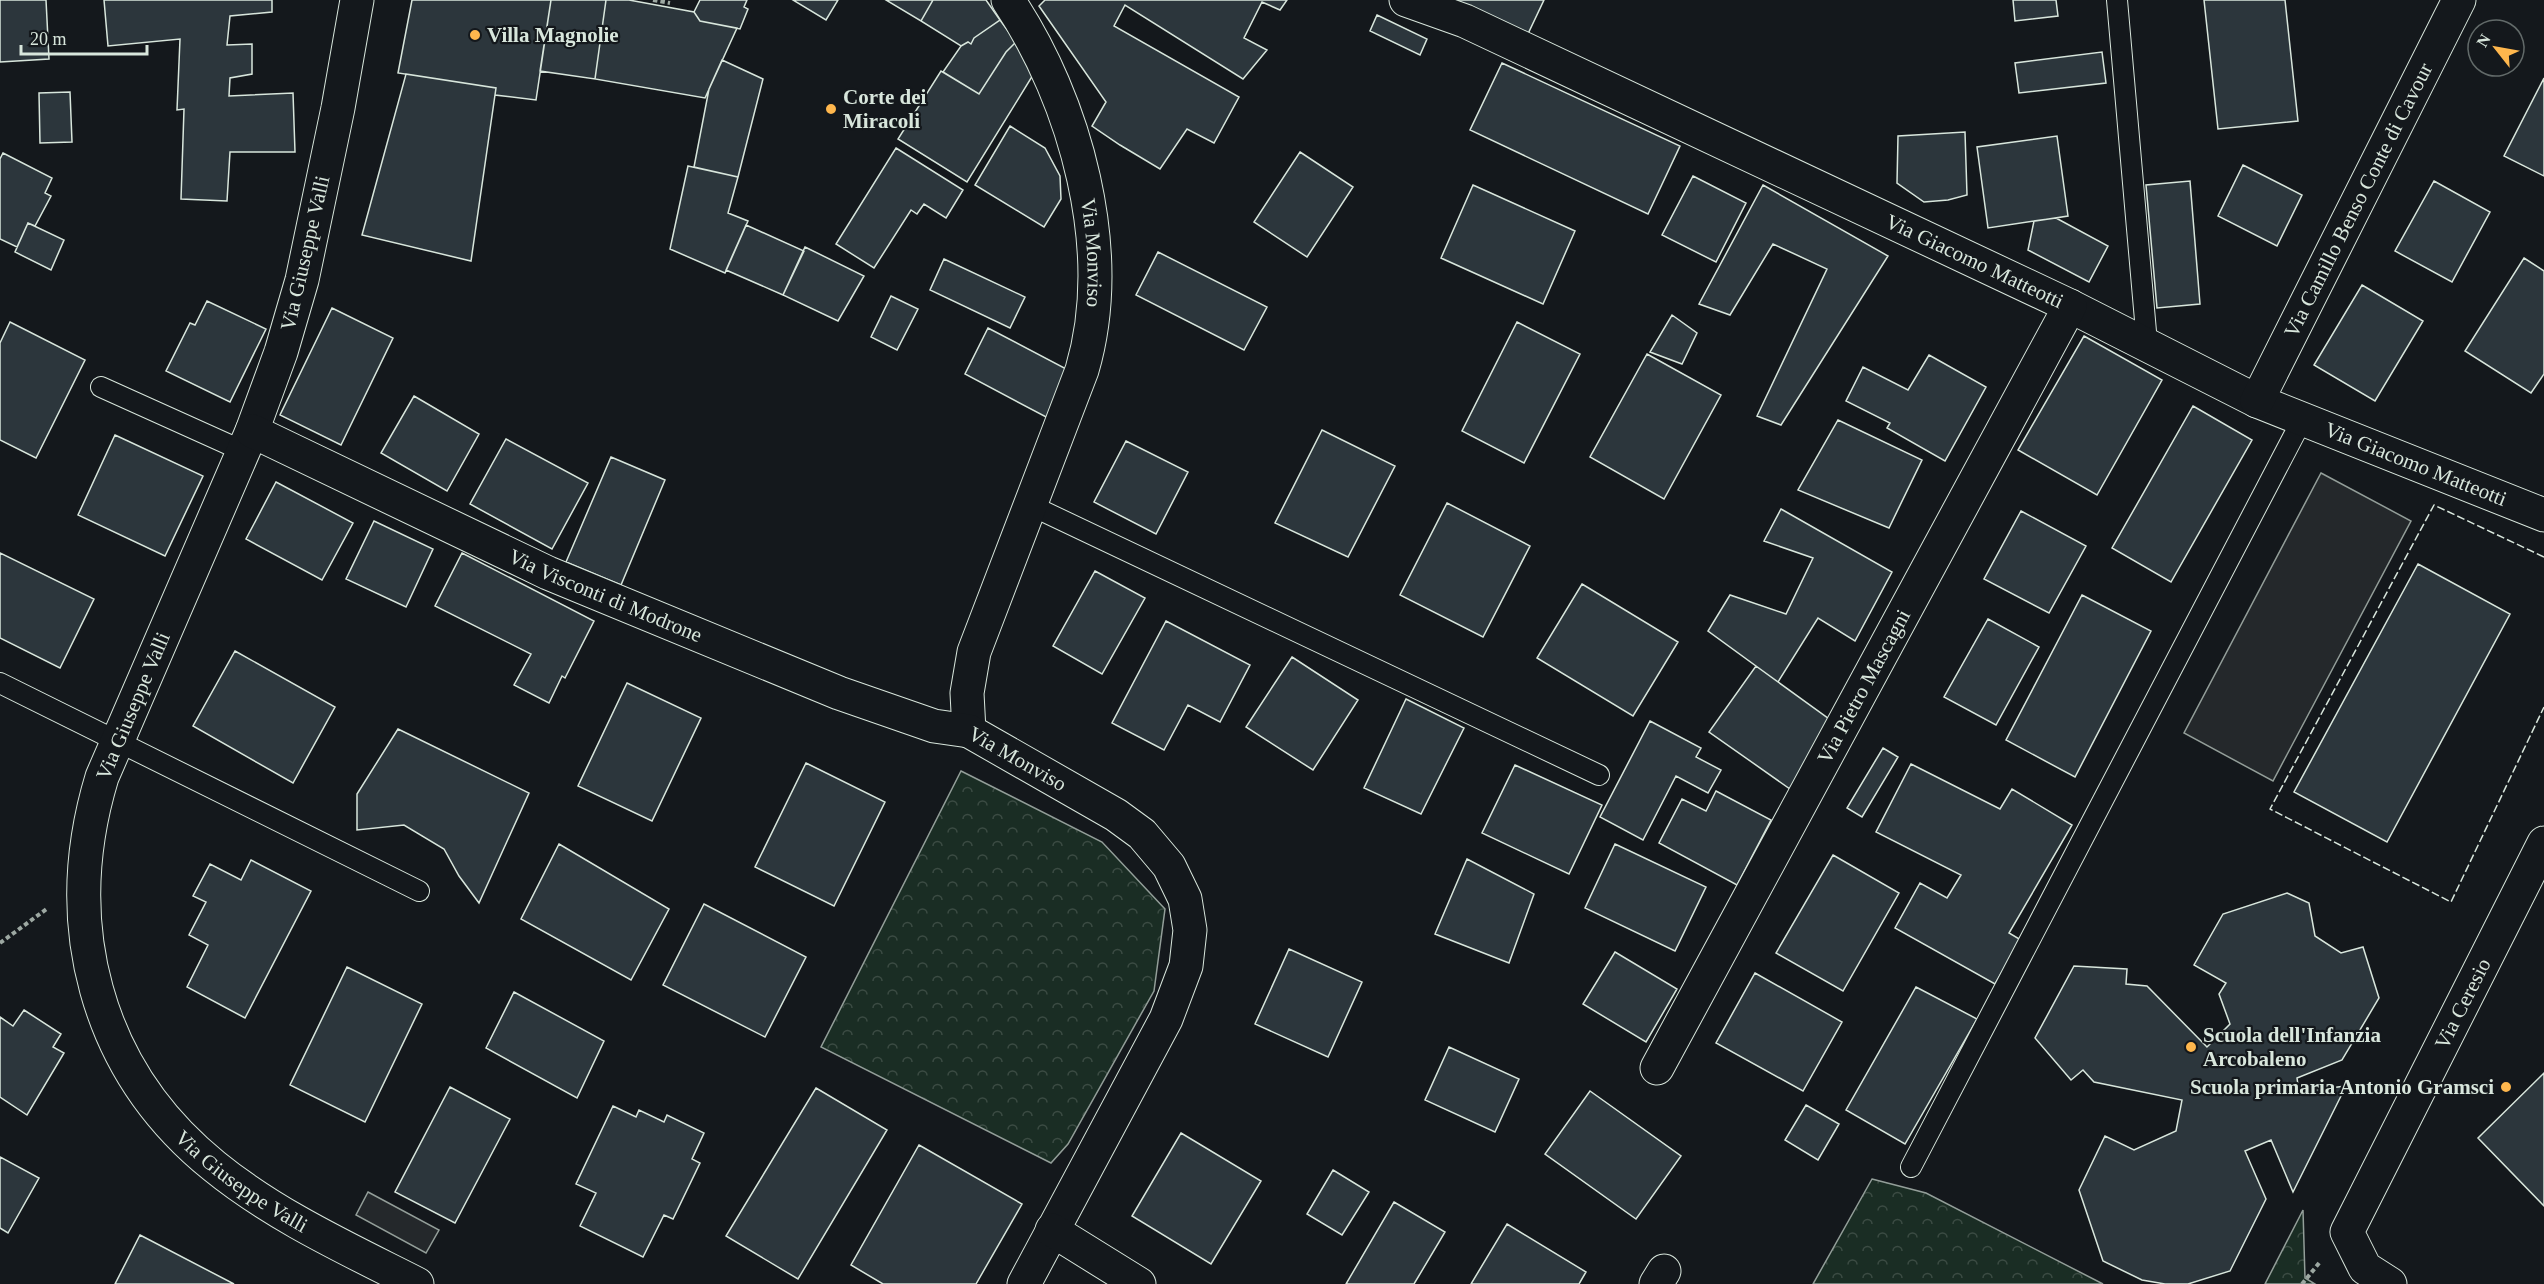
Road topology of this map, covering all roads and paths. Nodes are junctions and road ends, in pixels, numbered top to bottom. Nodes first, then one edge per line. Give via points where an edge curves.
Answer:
1 (357, 0) edge
2 (653, 0) edge
3 (1008, 0) edge
4 (1406, 0) edge
5 (2116, 0) edge
6 (2459, 0) edge
7 (670, 3) dead end
8 (2070, 306) junction
9 (2147, 343) junction
10 (101, 387) dead end
11 (2258, 401) junction
12 (2302, 420) junction
13 (248, 441) junction
14 (1030, 505) junction
15 (2544, 515) edge
16 (0, 683) edge
17 (969, 731) junction
18 (116, 741) junction
19 (1599, 775) dead end
20 (2538, 855) edge
21 (83, 885) junction
22 (419, 891) dead end
23 (0, 943) edge
24 (1657, 1068) dead end
25 (1911, 1167) dead end
26 (1052, 1230) junction
27 (2378, 1276) edge
28 (408, 1282) edge
29 (1024, 1284) edge
30 (1139, 1284) edge

1 - 13 street, Via Giuseppe Valli via 302,280
2 - 7 path
3 - 14 street, Via Monviso via 1032,36 1068,119 1087,202 1096,278 1088,352
4 - 8 street, Via Giacomo Matteotti via 1465,21
5 - 9 lane
6 - 11 street, Via Camillo Benso Conte di Cavour
8 - 9 street, Via Giacomo Matteotti
8 - 24 street, Via Pietro Mascagni
9 - 11 street, Via Giacomo Matteotti
10 - 13 lane
11 - 12 street, Via Giacomo Matteotti
12 - 15 street, Via Giacomo Matteotti
12 - 25 lane
13 - 17 street, Via Visconti di Modrone via 548,573 839,693 934,726
13 - 18 street, Via Giuseppe Valli
14 - 17 street, Via Monviso via 974,652 967,693
14 - 19 lane
16 - 18 lane
17 - 26 street, Via Monviso via 1116,815 1142,834 1169,866 1185,899 1190,930 1186,966 1166,1019
18 - 21 street, Via Giuseppe Valli via 92,813
18 - 22 lane
20 - 27 street, Via Ceresio via 2347,1232
21 - 23 path
21 - 28 street, Via Giuseppe Valli via 90,961 106,1017 129,1068 159,1112 214,1166 262,1201
26 - 29 street, Via Monviso
26 - 30 street

